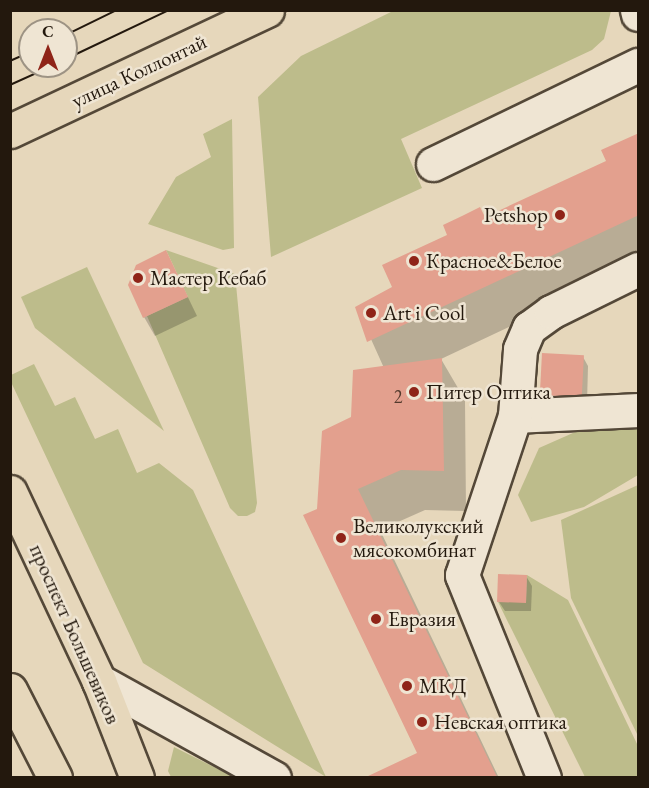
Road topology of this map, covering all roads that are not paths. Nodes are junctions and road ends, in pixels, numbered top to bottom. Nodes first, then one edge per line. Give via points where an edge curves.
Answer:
1 (267, 10) edge
2 (639, 65) edge
3 (10, 131) edge
4 (433, 164) dead end
5 (639, 269) edge
6 (639, 410) edge
7 (515, 416) junction
8 (10, 492) edge
9 (99, 681) junction
10 (10, 690) edge
11 (55, 777) edge
12 (137, 777) edge
13 (274, 777) edge
14 (544, 777) edge

1 - 3 main road, улица Коллонтай
2 - 4 street
5 - 7 street via 551,312 529,328 520,349
6 - 7 street
7 - 14 street via 462,575
8 - 9 main road, проспект Большевиков
9 - 12 main road, проспект Большевиков
9 - 13 street
10 - 11 main road

